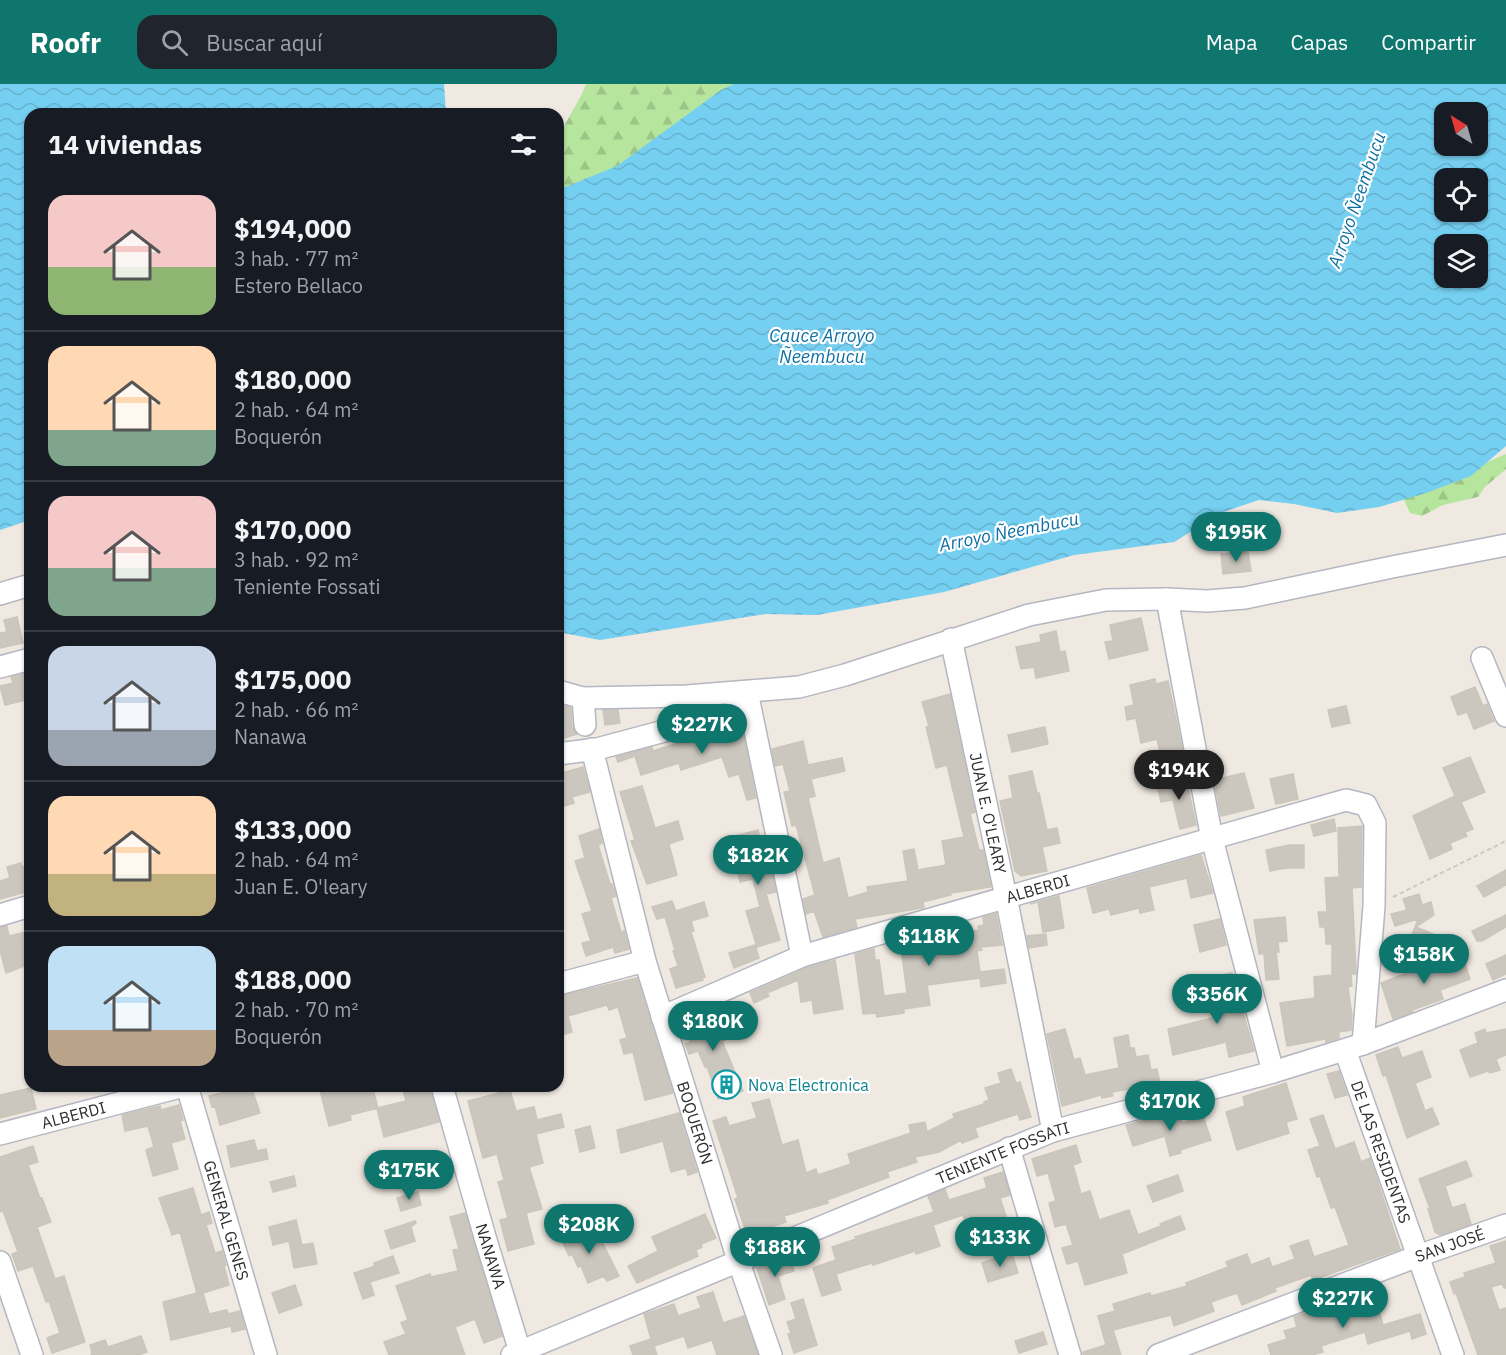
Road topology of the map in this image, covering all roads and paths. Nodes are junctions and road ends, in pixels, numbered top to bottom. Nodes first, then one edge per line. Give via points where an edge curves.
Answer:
1 (1506, 545) edge
2 (24, 587) edge
3 (0, 594) edge
4 (1167, 599) junction
5 (951, 639) junction
6 (1482, 658) dead end
7 (24, 660) edge
8 (0, 667) edge
9 (564, 693) edge
10 (584, 698) junction
11 (749, 700) junction
12 (1506, 716) edge
13 (585, 725) dead end
14 (592, 749) junction
15 (564, 753) edge
16 (1375, 823) joint
17 (1212, 839) junction
18 (1506, 841) edge
19 (1006, 897) junction
20 (1374, 906) junction
21 (24, 908) edge
22 (0, 915) edge
23 (802, 956) junction
24 (645, 961) junction
25 (564, 982) edge
26 (1506, 990) edge
27 (662, 1017) junction
28 (1354, 1047) junction
29 (1273, 1072) junction
30 (162, 1092) edge
31 (187, 1092) edge
32 (444, 1092) edge
33 (1053, 1131) junction
34 (0, 1134) edge
35 (1009, 1148) junction
36 (1506, 1224) edge
37 (1418, 1256) junction
38 (738, 1260) junction
39 (0, 1262) edge
40 (29, 1354) edge
41 (518, 1354) edge
42 (267, 1355) edge
43 (771, 1355) edge
44 (1070, 1355) edge
45 (1158, 1355) edge
46 (1453, 1355) edge

1 - 4 street via 1245,598
2 - 3 street
4 - 5 street via 1106,600 1029,615
4 - 17 street
5 - 11 street via 845,675
5 - 19 street, JUAN E. O'LEARY
6 - 12 street
7 - 8 street
9 - 10 street
10 - 11 street via 687,696
10 - 13 street
11 - 14 street
11 - 23 street
14 - 15 street
14 - 24 street, BOQUERÓN
16 - 17 street, ALBERDI via 1366,805 1346,800
16 - 20 street, DE LAS RESIDENTAS
17 - 19 street, ALBERDI
17 - 29 street
18 - 20 path
19 - 23 street, ALBERDI
19 - 33 street, JUAN E. O'LEARY
20 - 28 street, DE LAS RESIDENTAS
21 - 22 street
23 - 27 street, ALBERDI
24 - 25 street
24 - 27 street, BOQUERÓN
26 - 28 street, TENIENTE FOSSATI
27 - 38 street, BOQUERÓN
28 - 29 street, TENIENTE FOSSATI
28 - 37 street, DE LAS RESIDENTAS
29 - 33 street, TENIENTE FOSSATI
30 - 34 street, ALBERDI
31 - 42 street, GENERAL GENES
32 - 41 street, NANAWA
33 - 35 street, TENIENTE FOSSATI
35 - 38 street, TENIENTE FOSSATI
35 - 44 street
36 - 37 street, SAN JOSÉ
37 - 45 street, SAN JOSÉ
37 - 46 street, DE LAS RESIDENTAS
38 - 41 street, TENIENTE FOSSATI
38 - 43 street, BOQUERÓN
39 - 40 street

